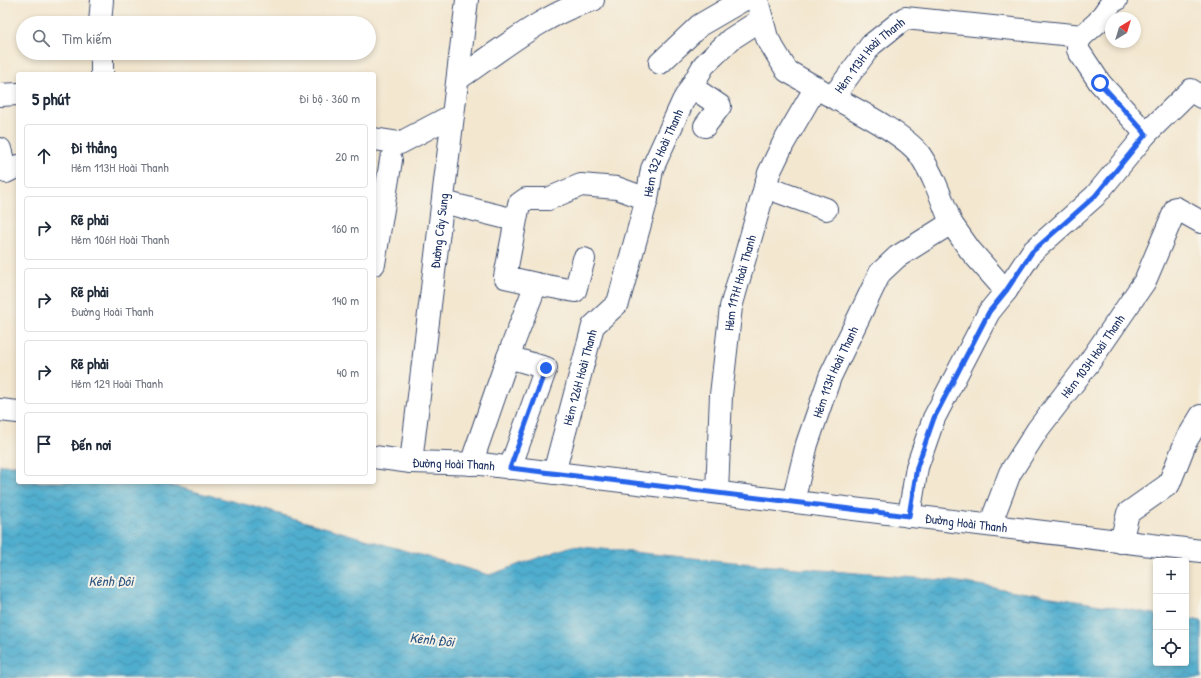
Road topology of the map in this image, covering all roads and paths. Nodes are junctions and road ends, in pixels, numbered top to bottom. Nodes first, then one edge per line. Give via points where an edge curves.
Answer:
1 (102, 0) edge
2 (467, 0) edge
3 (593, 0) edge
4 (743, 0) edge
5 (1116, 0) edge
6 (760, 9) edge
7 (101, 16) edge
8 (1082, 36) junction
9 (102, 60) edge
10 (660, 63) dead end
11 (102, 72) edge
12 (458, 79) junction
13 (692, 87) junction
14 (824, 92) junction
15 (0, 94) edge
16 (16, 94) edge
17 (1201, 96) edge
18 (453, 115) junction
19 (706, 126) dead end
20 (1146, 134) junction
21 (376, 139) edge
22 (0, 149) edge
23 (392, 160) dead end
24 (16, 167) edge
25 (765, 187) junction
26 (647, 199) junction
27 (443, 202) junction
28 (826, 209) dead end
29 (515, 220) junction
30 (1201, 222) edge
31 (951, 223) junction
32 (376, 252) edge
33 (584, 259) dead end
34 (536, 284) junction
35 (1006, 291) junction
36 (508, 357) junction
37 (0, 410) edge
38 (16, 412) edge
39 (1201, 416) edge
40 (376, 457) edge
41 (412, 462) junction
42 (471, 464) junction
43 (510, 468) junction
44 (554, 473) junction
45 (717, 492) junction
46 (793, 502) junction
47 (909, 516) junction
48 (990, 525) junction
49 (1121, 542) junction
50 (1201, 551) edge

1 - 7 street
2 - 12 street, Đường Cây Sung
3 - 12 street via 577,4 527,32
4 - 10 street via 700,25
5 - 8 street via 1098,22
6 - 13 street, Hẻm 132 Hoài Thanh via 704,65
6 - 14 street via 767,38 787,71
8 - 14 street, Hẻm 113H Hoài Thanh via 905,18 871,45
8 - 20 street via 1078,42 1078,50 1100,83
9 - 11 street
12 - 18 street, Đường Cây Sung
13 - 19 street via 720,106
13 - 26 street, Hẻm 132 Hoài Thanh via 652,169
14 - 25 street, Hẻm 117H Hoài Thanh via 783,144
14 - 31 street, Hẻm 113H Hoài Thanh via 900,137 919,154 935,183
15 - 16 street
17 - 20 street via 1191,90
18 - 21 street via 400,143
18 - 27 street, Đường Cây Sung
20 - 35 street via 1095,196 1032,252
22 - 24 street via 6,172
23 - 32 street
25 - 28 street
25 - 45 street, Hẻm 117H Hoài Thanh via 731,307 721,395
26 - 29 street, Hẻm 132 Hoài Thanh via 617,188 581,185 548,200 526,199 519,204
26 - 44 street, Hẻm 126H Hoài Thanh via 618,303 592,326
27 - 29 street
27 - 41 street, Đường Cây Sung
29 - 34 street, Hẻm 132 Hoài Thanh via 505,277
30 - 48 street, Hẻm 103H Hoài Thanh via 1176,208 1145,280 1088,364 1038,429 1010,473
31 - 35 street via 970,250
31 - 46 street, Hẻm 113H Hoài Thanh via 897,257 880,273 830,378 807,444
33 - 34 street via 574,291
34 - 36 street
35 - 47 street via 989,312 934,418 917,467
36 - 42 street
36 - 43 street via 546,368
37 - 38 street
39 - 49 street via 1186,441 1169,484 1128,513
40 - 41 street, Đường Hoài Thanh
41 - 42 street, Đường Hoài Thanh
42 - 43 street, Đường Hoài Thanh
43 - 44 street, Đường Hoài Thanh
44 - 45 street, Đường Hoài Thanh
45 - 46 street, Đường Hoài Thanh
46 - 47 street, Đường Hoài Thanh
47 - 48 street, Đường Hoài Thanh
48 - 49 street, Đường Hoài Thanh
49 - 50 street, Đường Hoài Thanh

